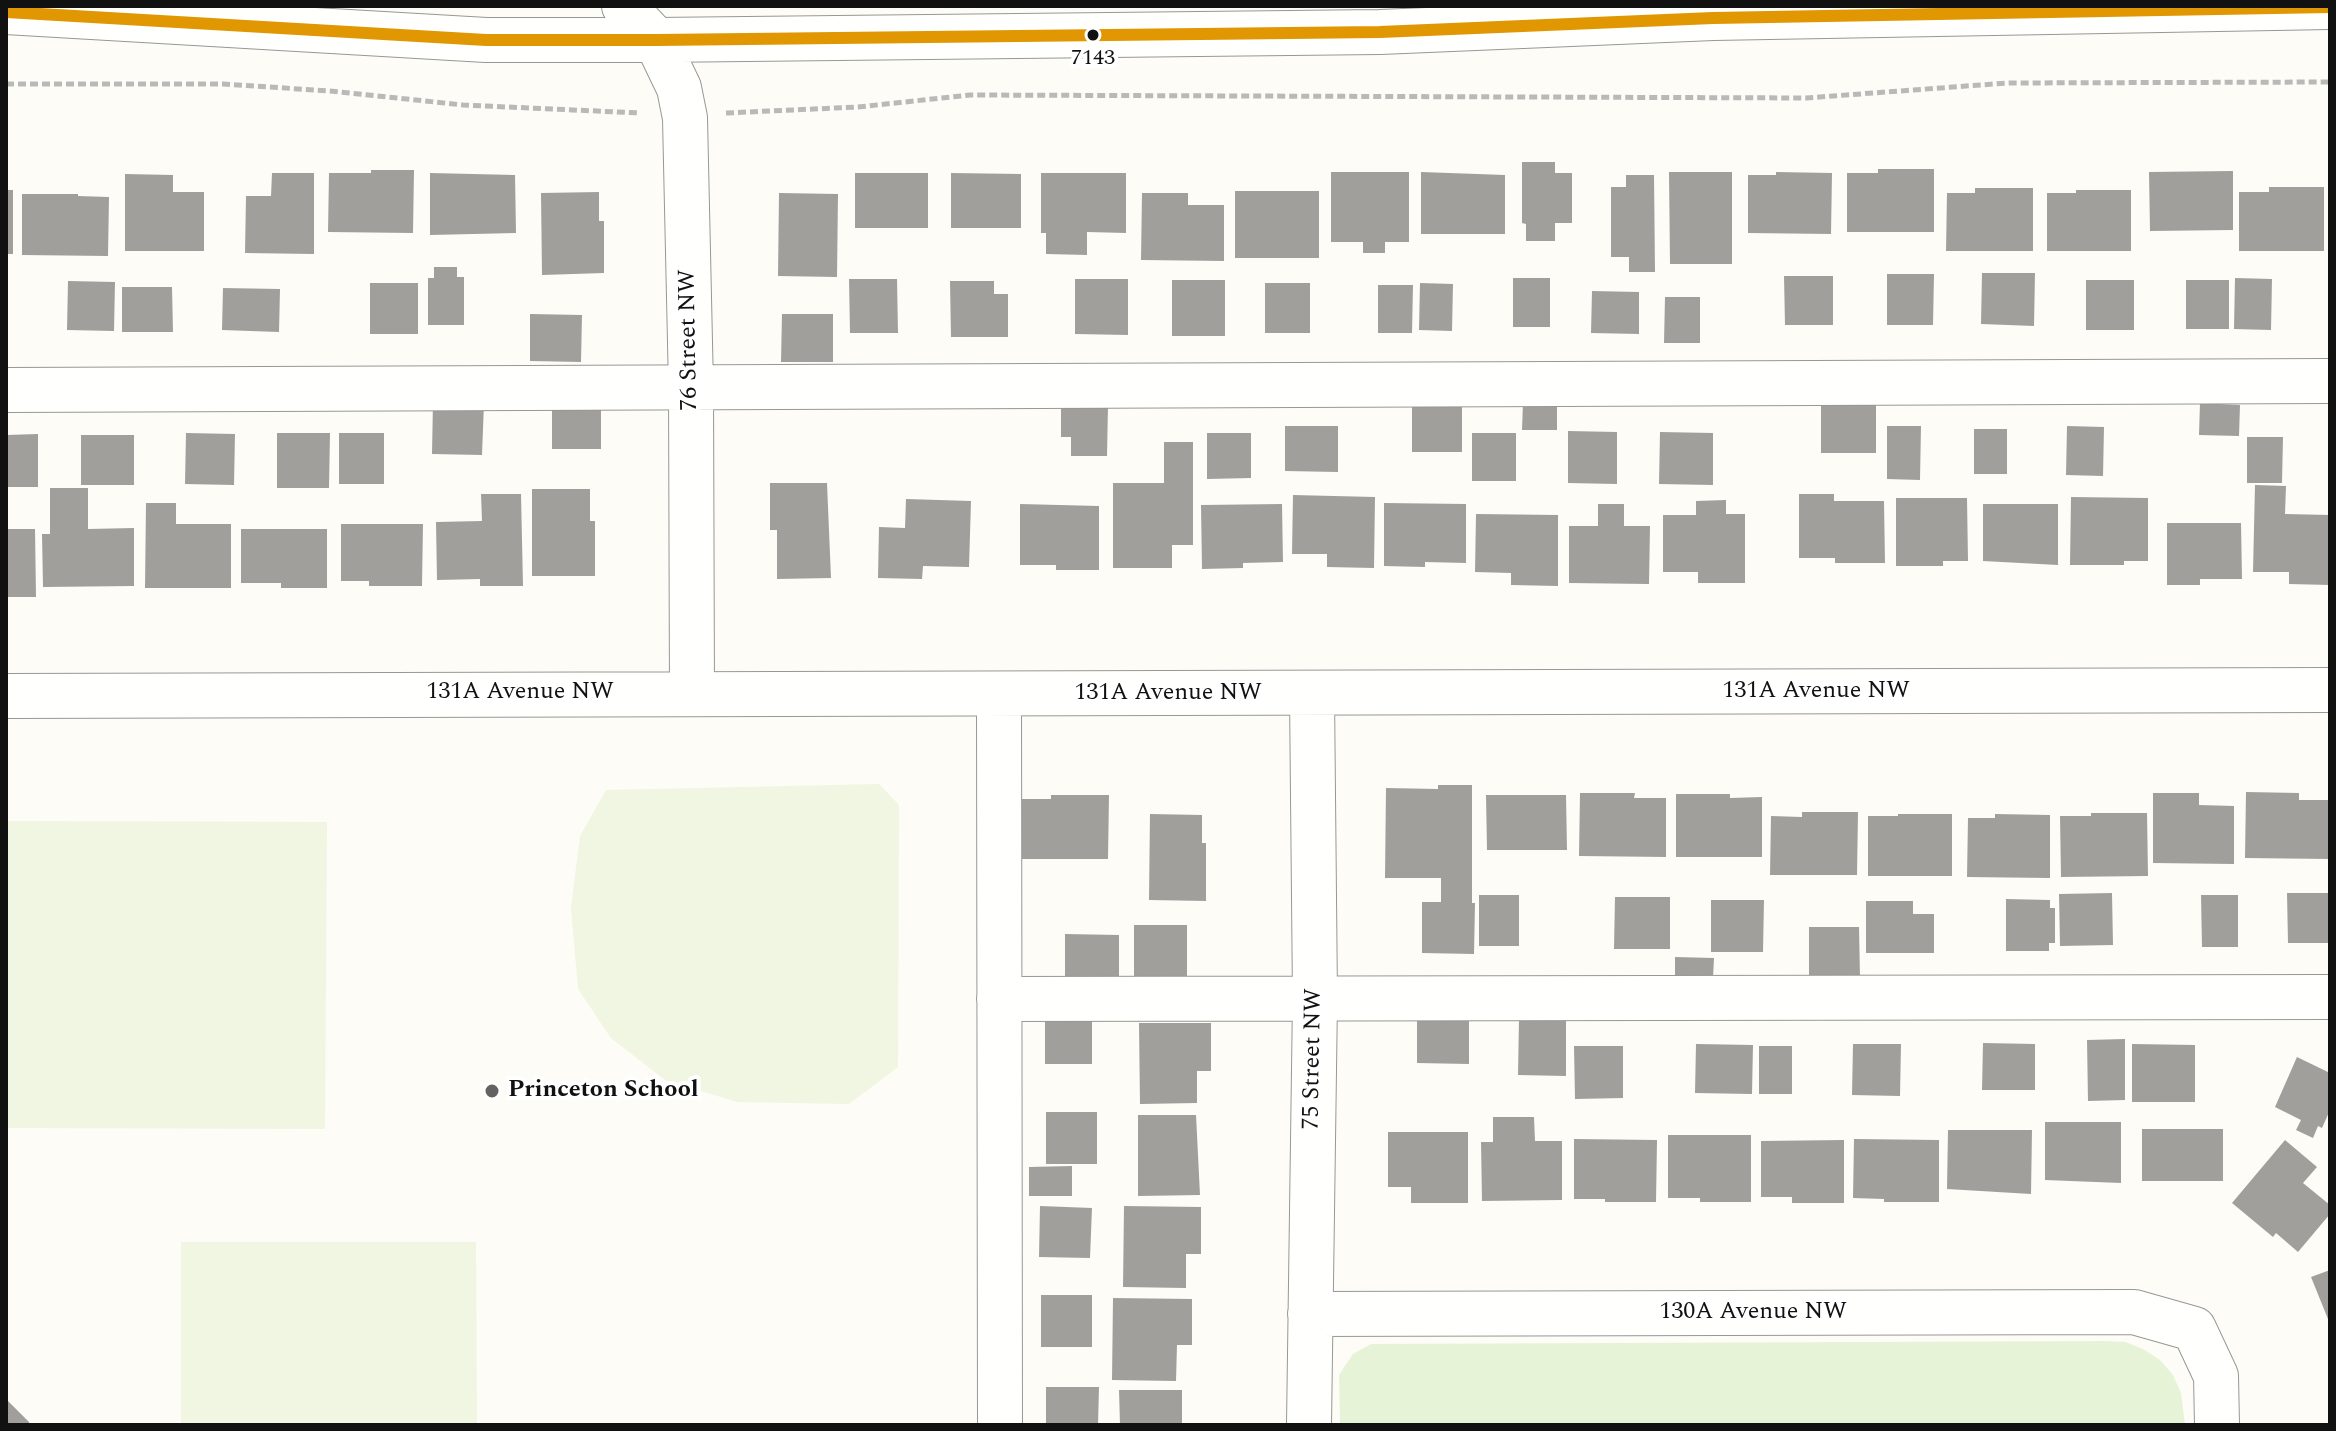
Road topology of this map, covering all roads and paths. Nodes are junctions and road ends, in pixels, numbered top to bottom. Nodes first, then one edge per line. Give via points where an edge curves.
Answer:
1 (624, 6) edge
2 (2330, 7) edge
3 (1889, 10) edge
4 (6, 12) edge
5 (1564, 15) edge
6 (656, 40) junction
7 (2330, 82) edge
8 (6, 84) edge
9 (685, 114) junction
10 (2330, 381) edge
11 (691, 387) junction
12 (6, 390) edge
13 (2330, 690) edge
14 (692, 693) junction
15 (1312, 693) junction
16 (999, 695) junction
17 (6, 696) edge
18 (2330, 997) edge
19 (999, 999) junction
20 (1315, 999) junction
21 (1310, 1314) junction
22 (1000, 1425) edge
23 (1309, 1425) edge
24 (2217, 1425) edge

1 - 6 street, 76 Street NW
2 - 3 street
3 - 5 street
4 - 6 street via 486,40
5 - 6 street via 1380,32
6 - 9 street, 76 Street NW
7 - 9 path via 2007,83 1806,98 970,95 843,108
8 - 9 path via 237,84 463,105
9 - 11 street, 76 Street NW
10 - 11 street
11 - 12 street
11 - 14 street, 76 Street NW
13 - 15 street, 131A Avenue NW
14 - 16 street, 131A Avenue NW
14 - 17 street, 131A Avenue NW
15 - 16 street, 131A Avenue NW
15 - 20 street, 75 Street NW
16 - 19 street
18 - 20 street
19 - 20 street
19 - 22 street
20 - 21 street, 75 Street NW
21 - 23 street, 75 Street NW
21 - 24 street, 130A Avenue NW via 2134,1312 2194,1329 2216,1376

